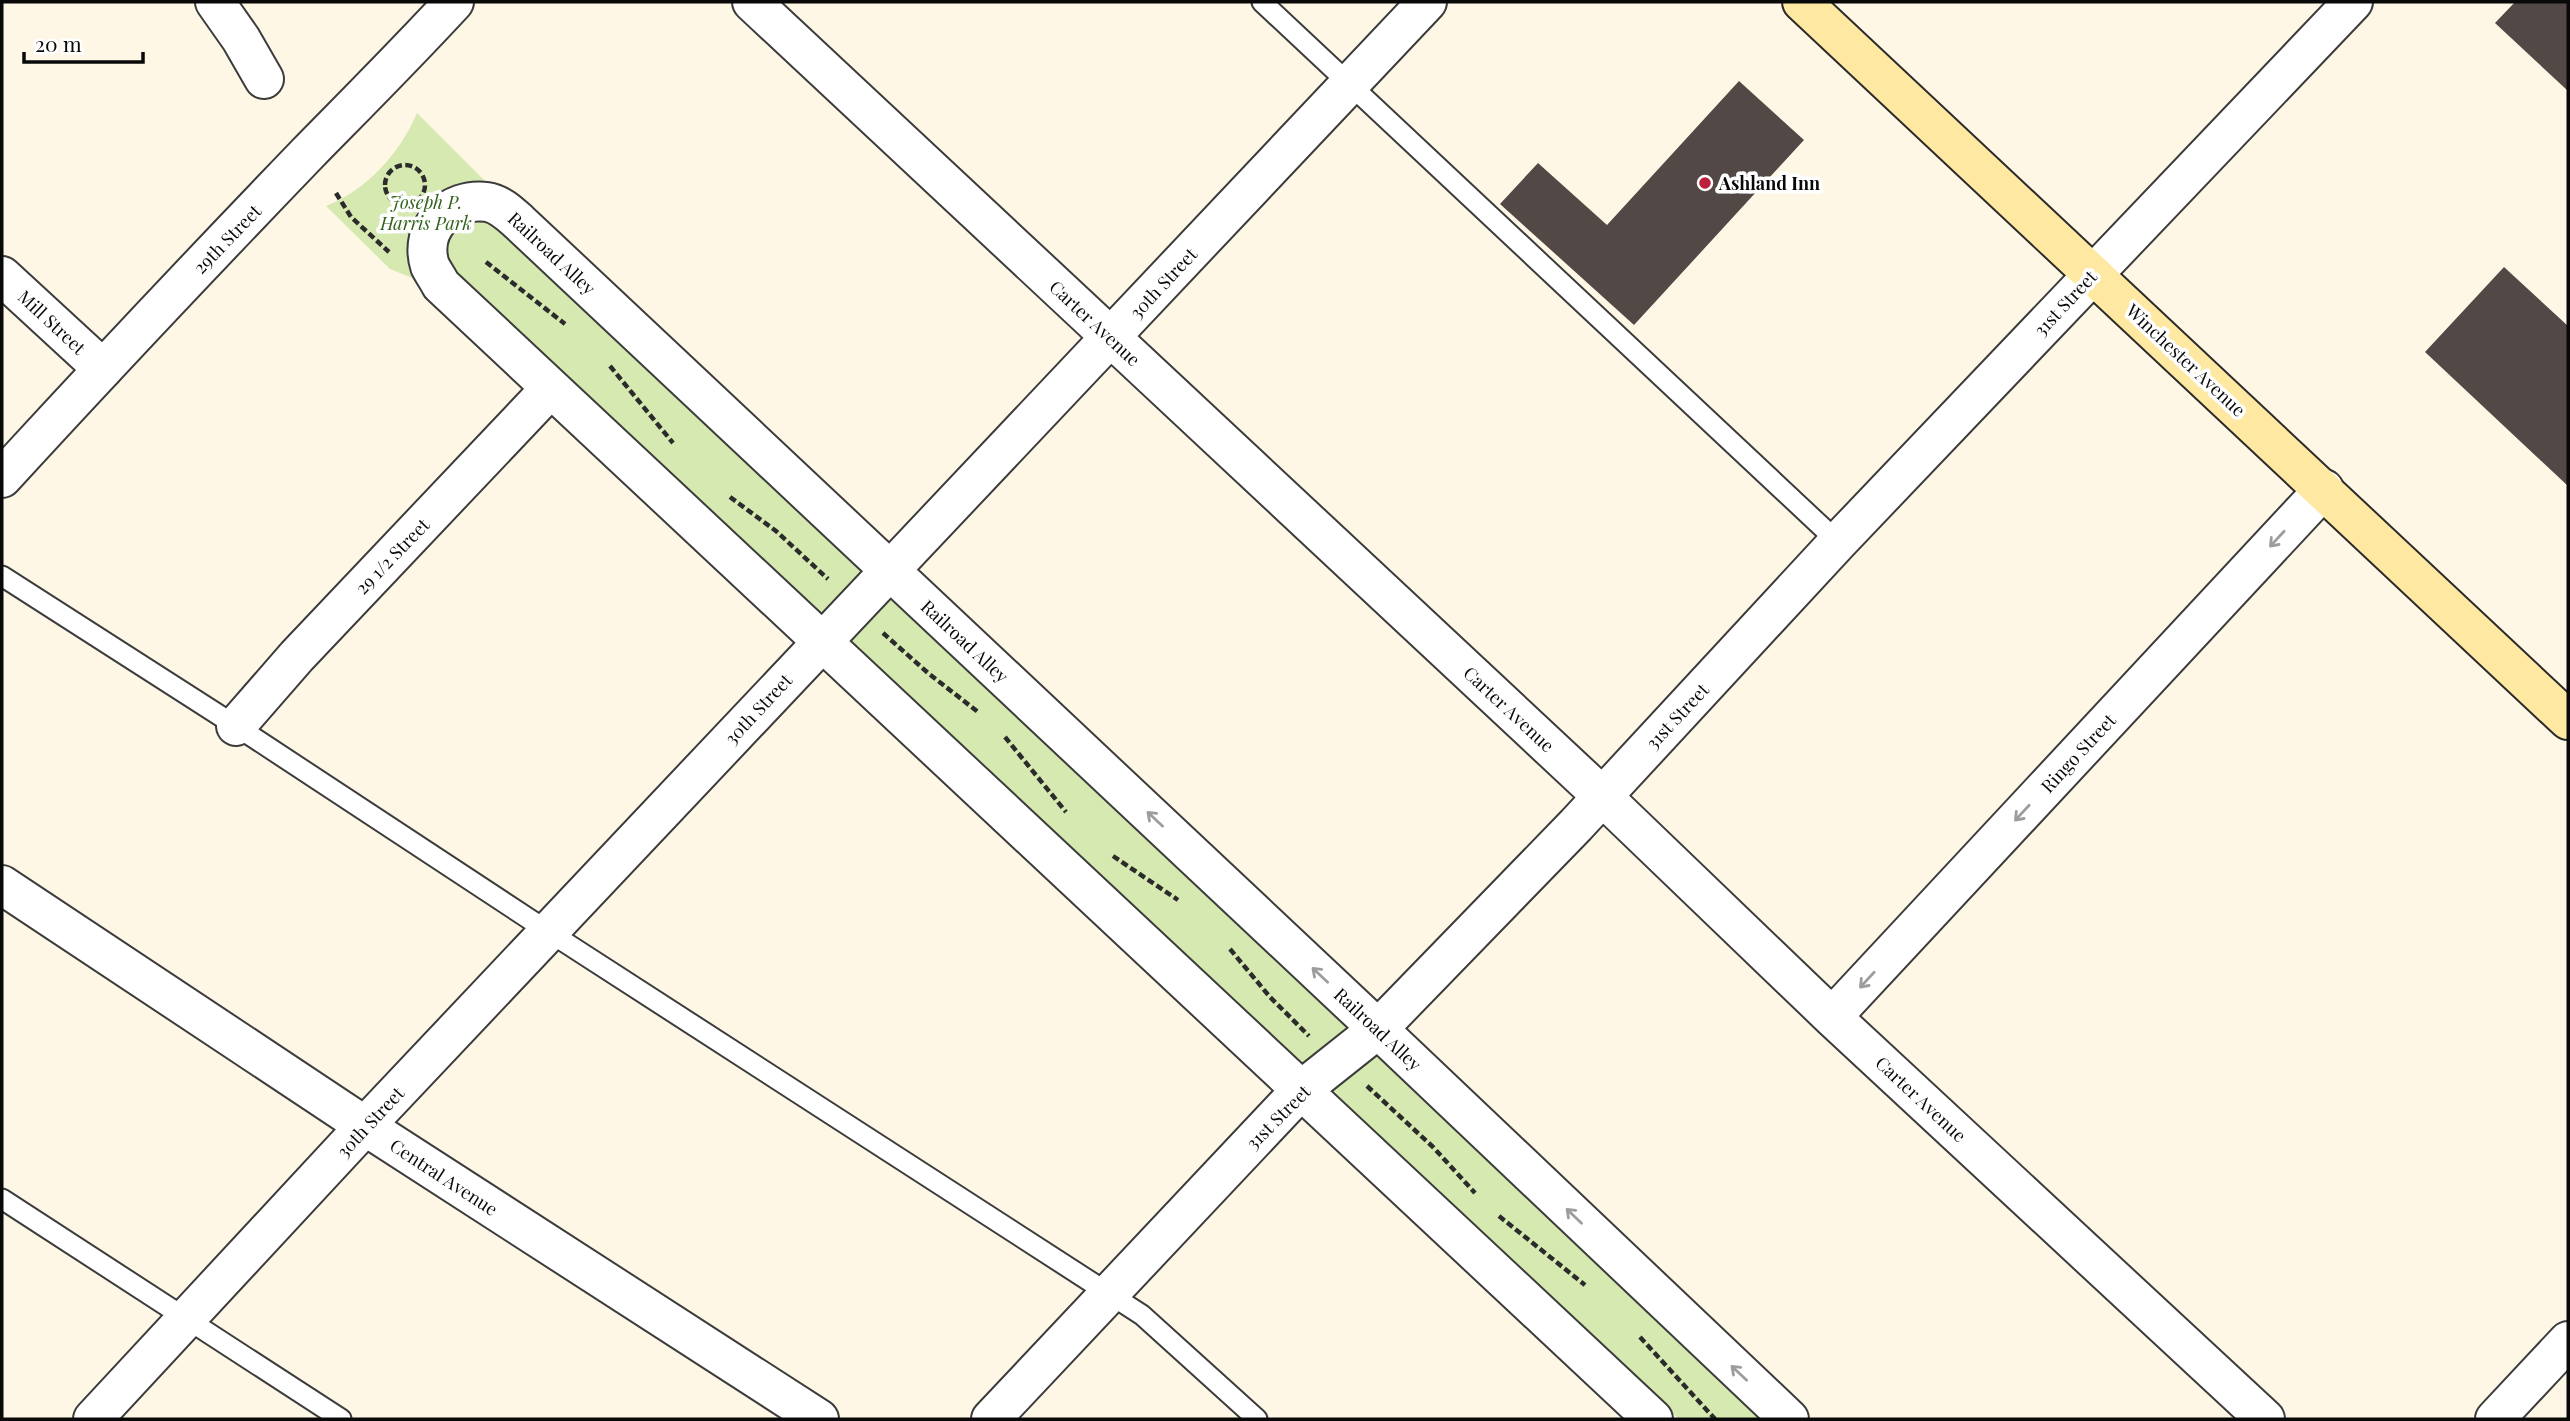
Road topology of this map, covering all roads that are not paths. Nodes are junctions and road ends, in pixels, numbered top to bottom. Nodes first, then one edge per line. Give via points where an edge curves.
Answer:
1 (215, 2) edge
2 (454, 2) edge
3 (752, 2) edge
4 (1262, 2) edge
5 (1427, 2) edge
6 (1802, 2) edge
7 (2345, 5) edge
8 (264, 79) dead end
9 (1349, 83) junction
10 (2093, 274) junction
11 (2, 276) edge
12 (1111, 338) junction
13 (103, 369) junction
14 (551, 388) junction
15 (2, 478) edge
16 (2324, 489) junction
17 (1838, 542) junction
18 (889, 570) junction
19 (2, 576) edge
20 (822, 642) junction
21 (2568, 720) edge
22 (236, 726) junction
23 (1603, 797) junction
24 (2, 885) edge
25 (549, 932) junction
26 (1832, 1017) junction
27 (1378, 1029) junction
28 (1300, 1091) junction
29 (365, 1126) junction
30 (2, 1199) edge
31 (1110, 1293) junction
32 (187, 1319) junction
33 (2568, 1341) edge
34 (93, 1419) edge
35 (341, 1419) edge
36 (819, 1419) edge
37 (991, 1419) edge
38 (1257, 1419) edge
39 (1653, 1419) edge
40 (1789, 1419) edge
41 (2265, 1419) edge
42 (2496, 1419) edge

1 - 8 street
2 - 13 street, 29th Street
3 - 12 street, Carter Avenue
4 - 9 lane
5 - 9 street, 30th Street
6 - 10 main road, Winchester Avenue
7 - 10 street, 31st Street
9 - 12 street, 30th Street
9 - 17 lane
10 - 16 main road, Winchester Avenue
10 - 17 street, 31st Street
11 - 13 street, Mill Street
12 - 18 street, 30th Street
12 - 23 street, Carter Avenue
13 - 15 street, 29th Street
14 - 18 street, Railroad Alley via 441,285 430,266 431,231 439,216 452,208 489,202 505,209
14 - 20 street, Railroad Alley
14 - 22 street, 29 1/2 Street
16 - 21 main road, Winchester Avenue
16 -> 26 street, Ringo Street
17 - 23 street, 31st Street
18 - 20 street, 30th Street
27 -> 18 street, Railroad Alley
19 - 22 lane
20 - 25 street, 30th Street
20 - 28 street, Railroad Alley
22 - 25 lane
23 - 26 street, Carter Avenue
23 - 27 street, 31st Street
24 - 29 street, Central Avenue
25 - 29 street, 30th Street
25 - 31 lane
26 - 41 street, Carter Avenue
27 - 28 street, 31st Street
40 -> 27 street, Railroad Alley
28 - 31 street, 31st Street
28 - 39 street, Railroad Alley
29 - 32 street, 30th Street
29 - 36 street, Central Avenue
30 - 32 lane
31 - 37 street, 31st Street
31 - 38 lane via 1142,1315
32 - 34 street, 30th Street
32 - 35 lane
33 - 42 street

